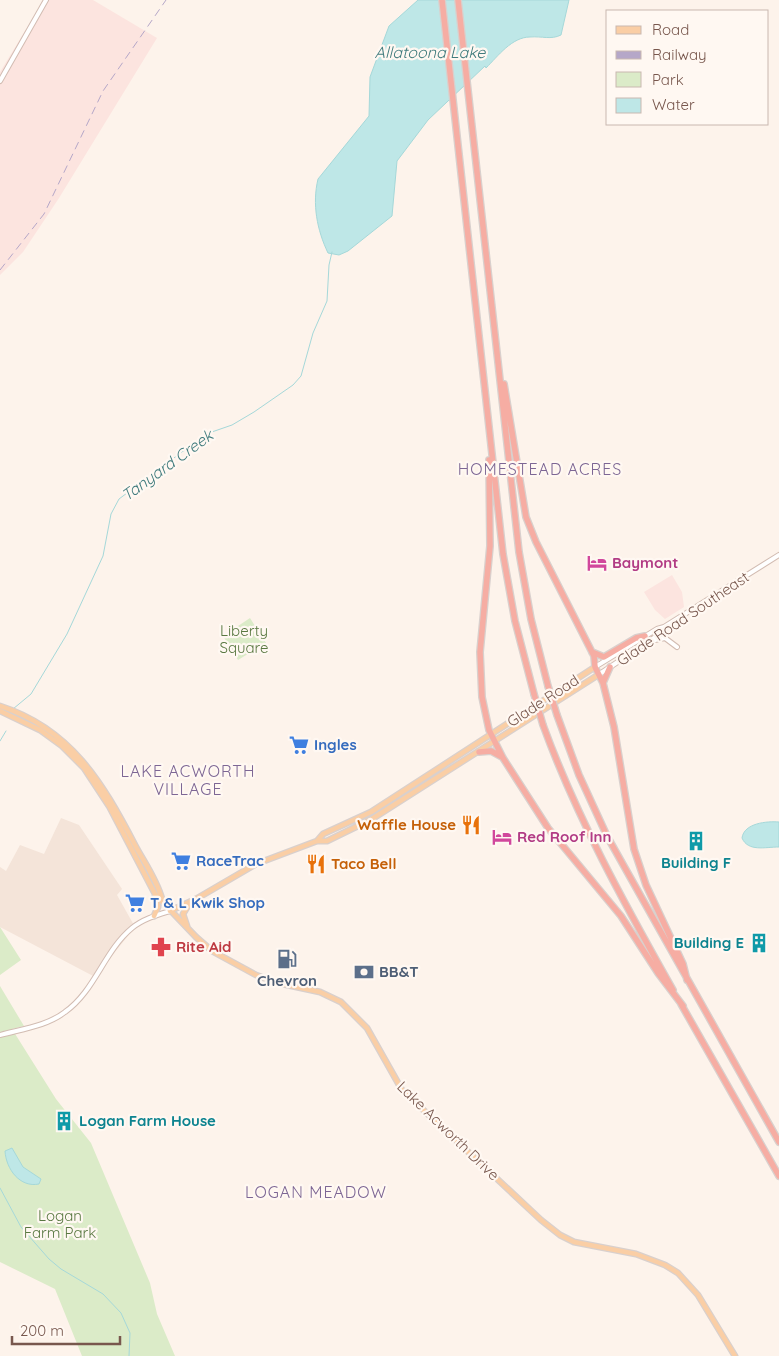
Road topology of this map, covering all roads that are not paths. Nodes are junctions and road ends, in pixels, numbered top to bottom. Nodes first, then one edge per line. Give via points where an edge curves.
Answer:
1 (46, 0) edge
2 (442, 0) edge
3 (458, 0) edge
4 (0, 80) edge
5 (498, 358) junction
6 (490, 441) junction
7 (779, 555) edge
8 (664, 627) junction
9 (645, 636) junction
10 (677, 647) dead end
11 (592, 652) junction
12 (616, 663) junction
13 (595, 667) junction
14 (610, 667) junction
15 (598, 675) junction
16 (586, 683) joint
17 (603, 683) junction
18 (0, 706) edge
19 (0, 711) edge
20 (32, 722) junction
21 (492, 735) junction
22 (496, 741) junction
23 (479, 752) junction
24 (503, 758) junction
25 (317, 841) junction
26 (155, 894) junction
27 (163, 900) junction
28 (194, 900) junction
29 (170, 911) junction
30 (154, 916) junction
31 (188, 930) junction
32 (688, 980) junction
33 (683, 1006) junction
34 (0, 1036) edge
35 (779, 1142) edge
36 (779, 1176) edge
37 (735, 1356) edge

1 - 4 street
2 - 6 highway
3 - 5 highway
5 - 11 highway via 526,517
5 - 32 highway, bridge via 524,582 548,686 579,775 607,836
6 - 21 highway via 490,546 480,659 482,697
6 - 33 highway, bridge via 508,584 544,725 593,844
7 - 8 street, Glade Road Southeast
8 - 9 street
8 - 12 street, Glade Road Southeast via 660,634
9 - 11 highway via 604,658
9 - 13 street
10 - 12 street via 658,638
11 - 13 highway
12 - 14 street, Glade Road Southeast
13 - 15 highway
13 - 21 main road, Glade Road
14 - 15 street, Glade Road Southeast
14 - 17 highway
15 - 16 main road, Glade Road Southeast
15 - 17 highway
16 - 22 main road, Glade Road
17 - 32 highway via 617,741 634,848 646,885
18 - 20 main road, Lake Acworth Drive
19 - 20 main road, Lake Acworth Drive
20 - 26 main road, Lake Acworth Drive via 62,746 91,777 110,806
20 - 27 main road, Lake Acworth Drive via 55,735 94,772
21 - 22 highway
21 - 25 main road, Glade Road via 366,815 323,834
22 - 23 main road, Glade Road
22 - 24 highway
23 - 24 highway via 491,751
23 - 25 main road, Glade Road via 348,832 327,841
24 - 33 highway via 548,828 621,916
25 - 28 main road via 256,864
26 - 27 main road, Lake Acworth Drive
26 - 30 main road via 158,907
27 - 29 main road, Lake Acworth Drive
28 - 29 main road
28 - 31 main road via 183,914
29 - 30 street
29 - 31 main road, Lake Acworth Drive
30 - 34 street via 137,924 124,936 81,996 65,1012 48,1022
31 - 37 main road, Lake Acworth Drive via 212,951 256,975 320,992 341,1002 367,1028 402,1090 541,1220 570,1241 636,1254 678,1273 698,1295
32 - 35 highway
33 - 36 highway

